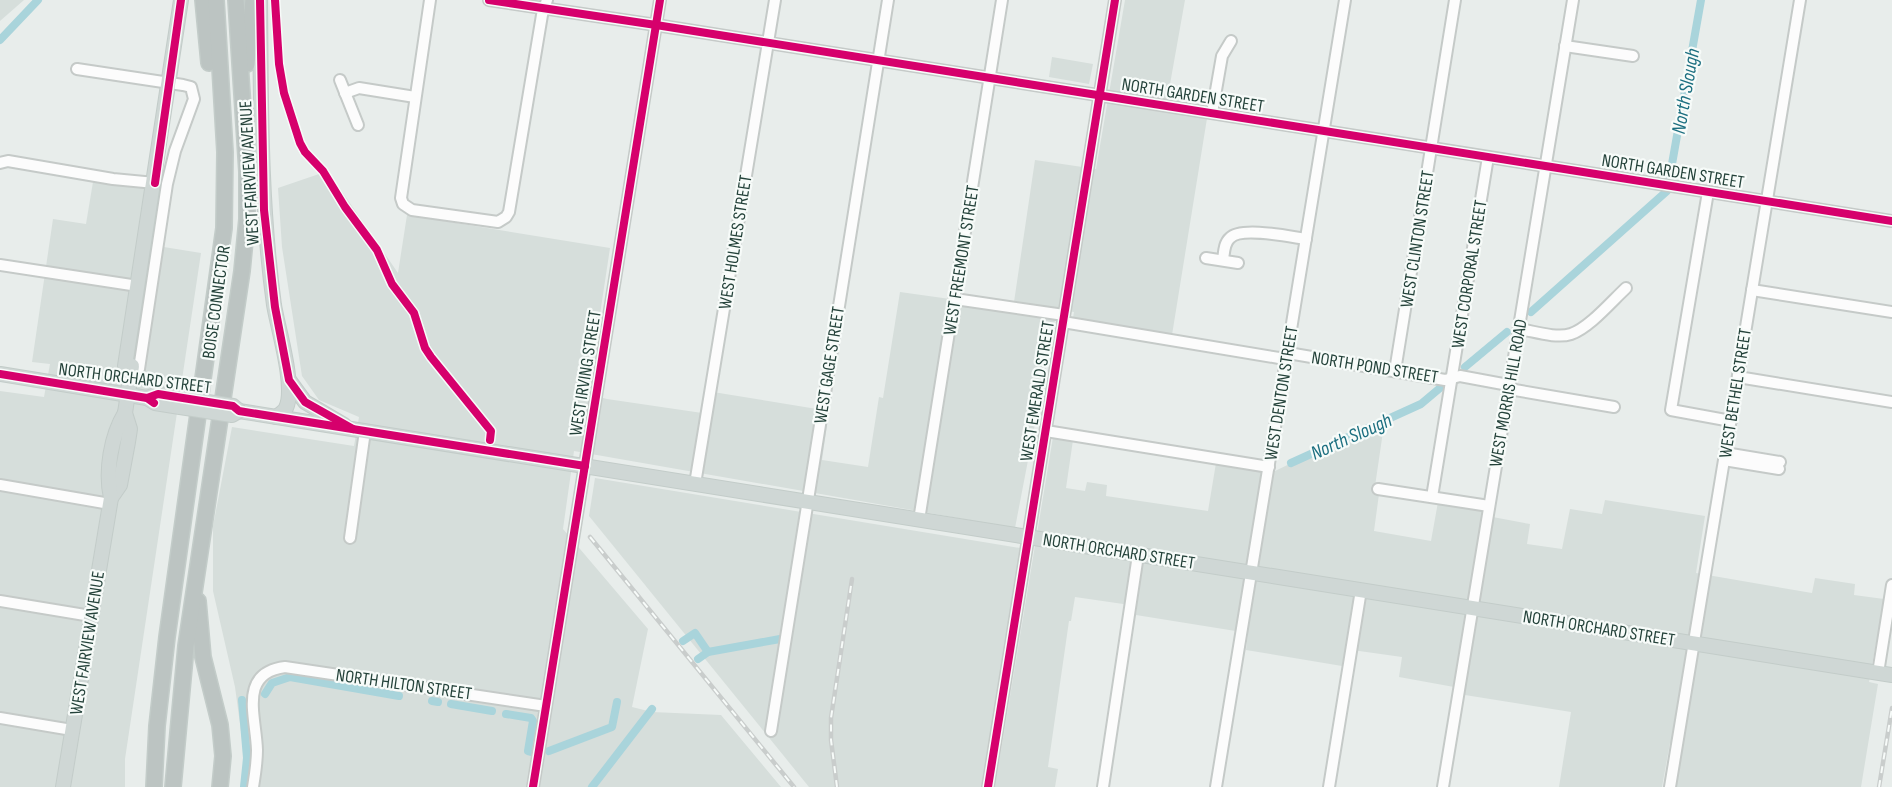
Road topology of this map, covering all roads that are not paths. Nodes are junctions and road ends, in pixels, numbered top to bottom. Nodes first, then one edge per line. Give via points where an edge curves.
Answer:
1 (181, 0) edge
2 (203, 0) edge
3 (216, 0) edge
4 (236, 0) edge
5 (253, 0) edge
6 (260, 0) edge
7 (430, 0) edge
8 (489, 0) edge
9 (660, 0) edge
10 (775, 0) edge
11 (888, 0) edge
12 (1002, 0) edge
13 (1115, 0) edge
14 (1346, 0) edge
15 (1455, 0) edge
16 (1573, 0) edge
17 (1800, 0) edge
18 (545, 4) edge
19 (656, 25) junction
20 (1231, 42) dead end
21 (768, 43) junction
22 (1565, 46) junction
23 (1633, 56) dead end
24 (878, 60) junction
25 (77, 69) dead end
26 (990, 78) junction
27 (340, 80) dead end
28 (169, 82) junction
29 (345, 93) junction
30 (1100, 95) junction
31 (415, 97) junction
32 (243, 112) junction
33 (1212, 113) junction
34 (358, 125) dead end
35 (1324, 131) junction
36 (1431, 148) junction
37 (225, 152) junction
38 (1488, 157) junction
39 (0, 163) edge
40 (1545, 166) junction
41 (154, 183) junction
42 (1708, 192) junction
43 (1767, 201) junction
44 (1892, 221) edge
45 (1306, 239) junction
46 (1206, 258) dead end
47 (1223, 260) junction
48 (1238, 263) dead end
49 (0, 265) edge
50 (138, 286) junction
51 (1626, 288) dead end
52 (1752, 290) junction
53 (955, 299) junction
54 (1892, 312) edge
55 (1064, 319) junction
56 (1519, 329) junction
57 (1287, 356) junction
58 (1395, 371) junction
59 (130, 373) junction
60 (0, 374) edge
61 (1738, 377) junction
62 (1452, 378) junction
63 (289, 380) junction
64 (1509, 389) junction
65 (128, 395) junction
66 (1892, 402) edge
67 (1614, 407) dead end
68 (276, 417) junction
69 (1731, 421) junction
70 (359, 430) junction
71 (1046, 431) junction
72 (1725, 457) junction
73 (1779, 465) dead end
74 (585, 466) junction
75 (1269, 467) junction
76 (695, 484) junction
77 (0, 485) edge
78 (1378, 489) dead end
79 (1432, 497) junction
80 (110, 501) junction
81 (807, 502) junction
82 (1489, 506) junction
83 (919, 520) junction
84 (1029, 537) junction
85 (350, 538) dead end
86 (1138, 555) junction
87 (196, 573) junction
88 (1251, 573) junction
89 (1892, 585) edge
90 (1361, 590) junction
91 (0, 601) edge
92 (1473, 608) junction
93 (91, 616) junction
94 (1692, 643) junction
95 (1885, 674) edge
96 (546, 706) junction
97 (0, 718) edge
98 (72, 730) junction
99 (771, 730) dead end
100 (63, 787) edge
101 (154, 787) edge
102 (173, 787) edge
103 (220, 787) edge
104 (253, 787) edge
105 (533, 787) edge
106 (988, 787) edge
107 (1103, 787) edge
108 (1216, 787) edge
109 (1329, 787) edge
110 (1443, 787) edge
111 (1670, 787) edge

1 - 28 main road, WEST FAIRVIEW AVENUE
2 - 37 highway
3 - 37 highway, BOISE CONNECTOR
4 - 32 highway, BOISE CONNECTOR
5 - 32 highway
6 - 63 main road, WEST FAIRVIEW AVENUE via 264,210 275,307
7 - 31 street
8 - 18 street, NORTH GARDEN STREET
9 - 19 street, WEST IRVING STREET
10 - 21 street, WEST HOLMES STREET
11 - 24 street, WEST GAGE STREET
12 - 26 street, WEST FREEMONT STREET
13 - 30 street, WEST EMERALD STREET
14 - 35 street, WEST DENTON STREET
15 - 36 street, WEST CLINTON STREET
16 - 22 street, WEST MORRIS HILL ROAD
17 - 43 street, WEST BETHEL STREET
18 - 19 street, NORTH GARDEN STREET
18 - 31 street via 509,212 502,220 412,210 403,204
19 - 21 street, NORTH GARDEN STREET
19 - 74 street, WEST IRVING STREET
20 - 33 street via 1222,56
21 - 24 street, NORTH GARDEN STREET
21 - 76 street, WEST HOLMES STREET
22 - 23 street
22 - 40 street, WEST MORRIS HILL ROAD
24 - 26 street, NORTH GARDEN STREET
24 - 81 street, WEST GAGE STREET
25 - 28 street
26 - 30 street, NORTH GARDEN STREET
26 - 53 street, WEST FREEMONT STREET
27 - 29 street
28 - 41 main road, WEST FAIRVIEW AVENUE
28 - 59 street, WEST FAIRVIEW AVENUE via 191,87 194,99 167,184 140,369
29 - 31 street via 359,88
29 - 34 street
30 - 33 street, NORTH GARDEN STREET
30 - 55 street, WEST EMERALD STREET
32 - 87 highway, BOISE CONNECTOR via 247,219 243,260
33 - 35 street, NORTH GARDEN STREET
35 - 36 street, NORTH GARDEN STREET
35 - 45 street, WEST DENTON STREET
36 - 38 street, NORTH GARDEN STREET
36 - 58 street, WEST CLINTON STREET
37 - 101 highway, BOISE CONNECTOR via 221,257 167,637
38 - 40 street, NORTH GARDEN STREET
38 - 62 street, WEST CORPORAL STREET
39 - 41 street via 8,161
40 - 42 street, NORTH GARDEN STREET
40 - 56 street, WEST MORRIS HILL ROAD
41 - 50 main road, WEST FAIRVIEW AVENUE
41 - 59 main road via 151,259
42 - 43 street, NORTH GARDEN STREET
42 - 69 street via 1671,410
43 - 44 street, NORTH GARDEN STREET
43 - 52 street, WEST BETHEL STREET
45 - 47 street via 1267,233 1236,234 1229,238
45 - 57 street, WEST DENTON STREET
46 - 47 street
47 - 48 street
49 - 50 street
50 - 59 main road, WEST FAIRVIEW AVENUE via 125,366
51 - 56 street via 1570,335
52 - 54 street
52 - 61 street, WEST BETHEL STREET
53 - 55 street, NORTH POND STREET
53 - 83 street, WEST FREEMONT STREET
55 - 57 street, NORTH POND STREET via 1279,358
55 - 71 street, WEST EMERALD STREET
56 - 64 street, WEST MORRIS HILL ROAD
57 - 58 street, NORTH POND STREET
57 - 75 street, WEST DENTON STREET
58 - 62 street, NORTH POND STREET
59 - 65 main road, WEST FAIRVIEW AVENUE
60 - 65 main road, NORTH ORCHARD STREET
61 - 66 street
61 - 69 street, WEST BETHEL STREET
62 - 64 street, NORTH POND STREET via 1503,384
62 - 79 street, WEST CORPORAL STREET
63 - 68 main road via 287,406
63 - 70 main road via 304,402
64 - 67 street, NORTH POND STREET
64 - 82 street, WEST MORRIS HILL ROAD
65 - 68 main road, NORTH ORCHARD STREET, bridge via 232,416 241,412
65 - 80 main road, WEST FAIRVIEW AVENUE via 128,442 120,485
68 - 70 main road, NORTH ORCHARD STREET
69 - 72 street, WEST BETHEL STREET
70 - 74 main road, NORTH ORCHARD STREET
70 - 85 street
71 - 75 street
71 - 84 street, WEST EMERALD STREET
72 - 73 street
72 - 94 street, WEST BETHEL STREET
74 - 76 main road, NORTH ORCHARD STREET
74 - 96 street, WEST IRVING STREET
75 - 88 street, WEST DENTON STREET
76 - 81 main road, NORTH ORCHARD STREET
77 - 80 street
78 - 79 street
79 - 82 street
80 - 93 main road, WEST FAIRVIEW AVENUE
81 - 83 main road, NORTH ORCHARD STREET
81 - 99 street, WEST GAGE STREET
82 - 92 street, WEST MORRIS HILL ROAD
83 - 84 main road, NORTH ORCHARD STREET
84 - 86 main road, NORTH ORCHARD STREET
84 - 106 street, WEST EMERALD STREET
86 - 88 main road, NORTH ORCHARD STREET
86 - 107 street
87 - 102 highway, BOISE CONNECTOR
87 - 103 highway via 203,657 220,724
88 - 90 main road, NORTH ORCHARD STREET
88 - 108 street, WEST DENTON STREET
89 - 95 street
90 - 92 main road, NORTH ORCHARD STREET
90 - 109 street
91 - 93 street
92 - 94 main road, NORTH ORCHARD STREET
92 - 110 street, WEST MORRIS HILL ROAD
93 - 98 main road, WEST FAIRVIEW AVENUE
94 - 95 main road, NORTH ORCHARD STREET
94 - 111 street, WEST BETHEL STREET
96 - 104 street, NORTH HILTON STREET via 274,668 263,673 253,696 257,751
96 - 105 street, WEST IRVING STREET
97 - 98 street
98 - 100 main road, WEST FAIRVIEW AVENUE

